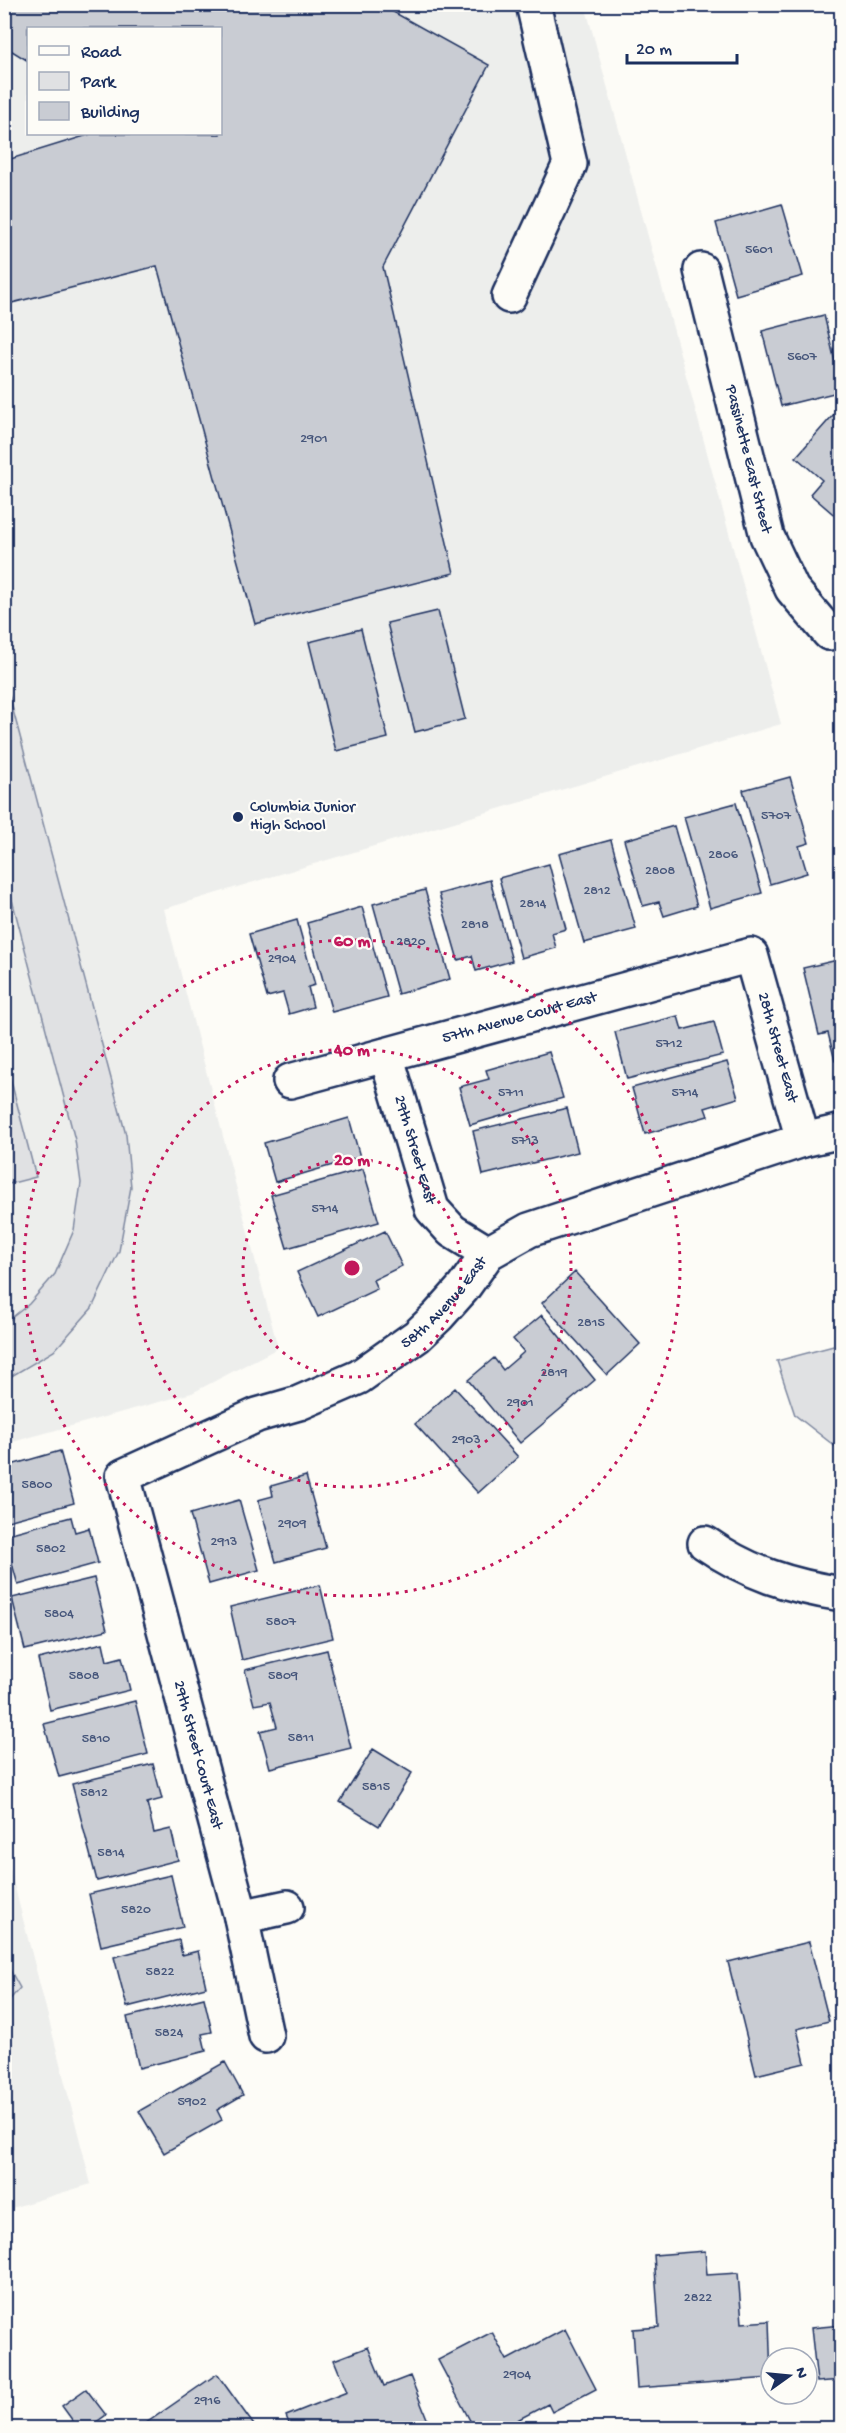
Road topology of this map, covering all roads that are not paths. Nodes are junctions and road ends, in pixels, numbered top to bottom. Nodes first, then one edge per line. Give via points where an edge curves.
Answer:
1 (532, 4) edge
2 (701, 270) dead end
3 (509, 296) dead end
4 (835, 632) edge
5 (751, 955) joint
6 (386, 1055) junction
7 (290, 1081) dead end
8 (842, 1131) edge
9 (803, 1140) junction
10 (488, 1253) junction
11 (123, 1476) joint
12 (705, 1544) dead end
13 (842, 1594) edge
14 (287, 1907) dead end
15 (241, 1917) junction
16 (266, 2036) dead end

1 - 3 street via 570,164
2 - 4 street, Passinette East Street via 767,536 792,589
5 - 6 street, 57th Avenue Court East
5 - 9 street, 28th Street East
6 - 7 street, 57th Avenue Court East
6 - 10 street, 29th Street East via 432,1209 452,1231
8 - 9 street, 58th Avenue East
9 - 10 street, 58th Avenue East via 529,1230
10 - 11 street, 58th Avenue East via 438,1316 365,1373 299,1403 257,1415
11 - 15 street, 29th Street Court East
12 - 13 street via 762,1575
14 - 15 street
15 - 16 street, 29th Street Court East

